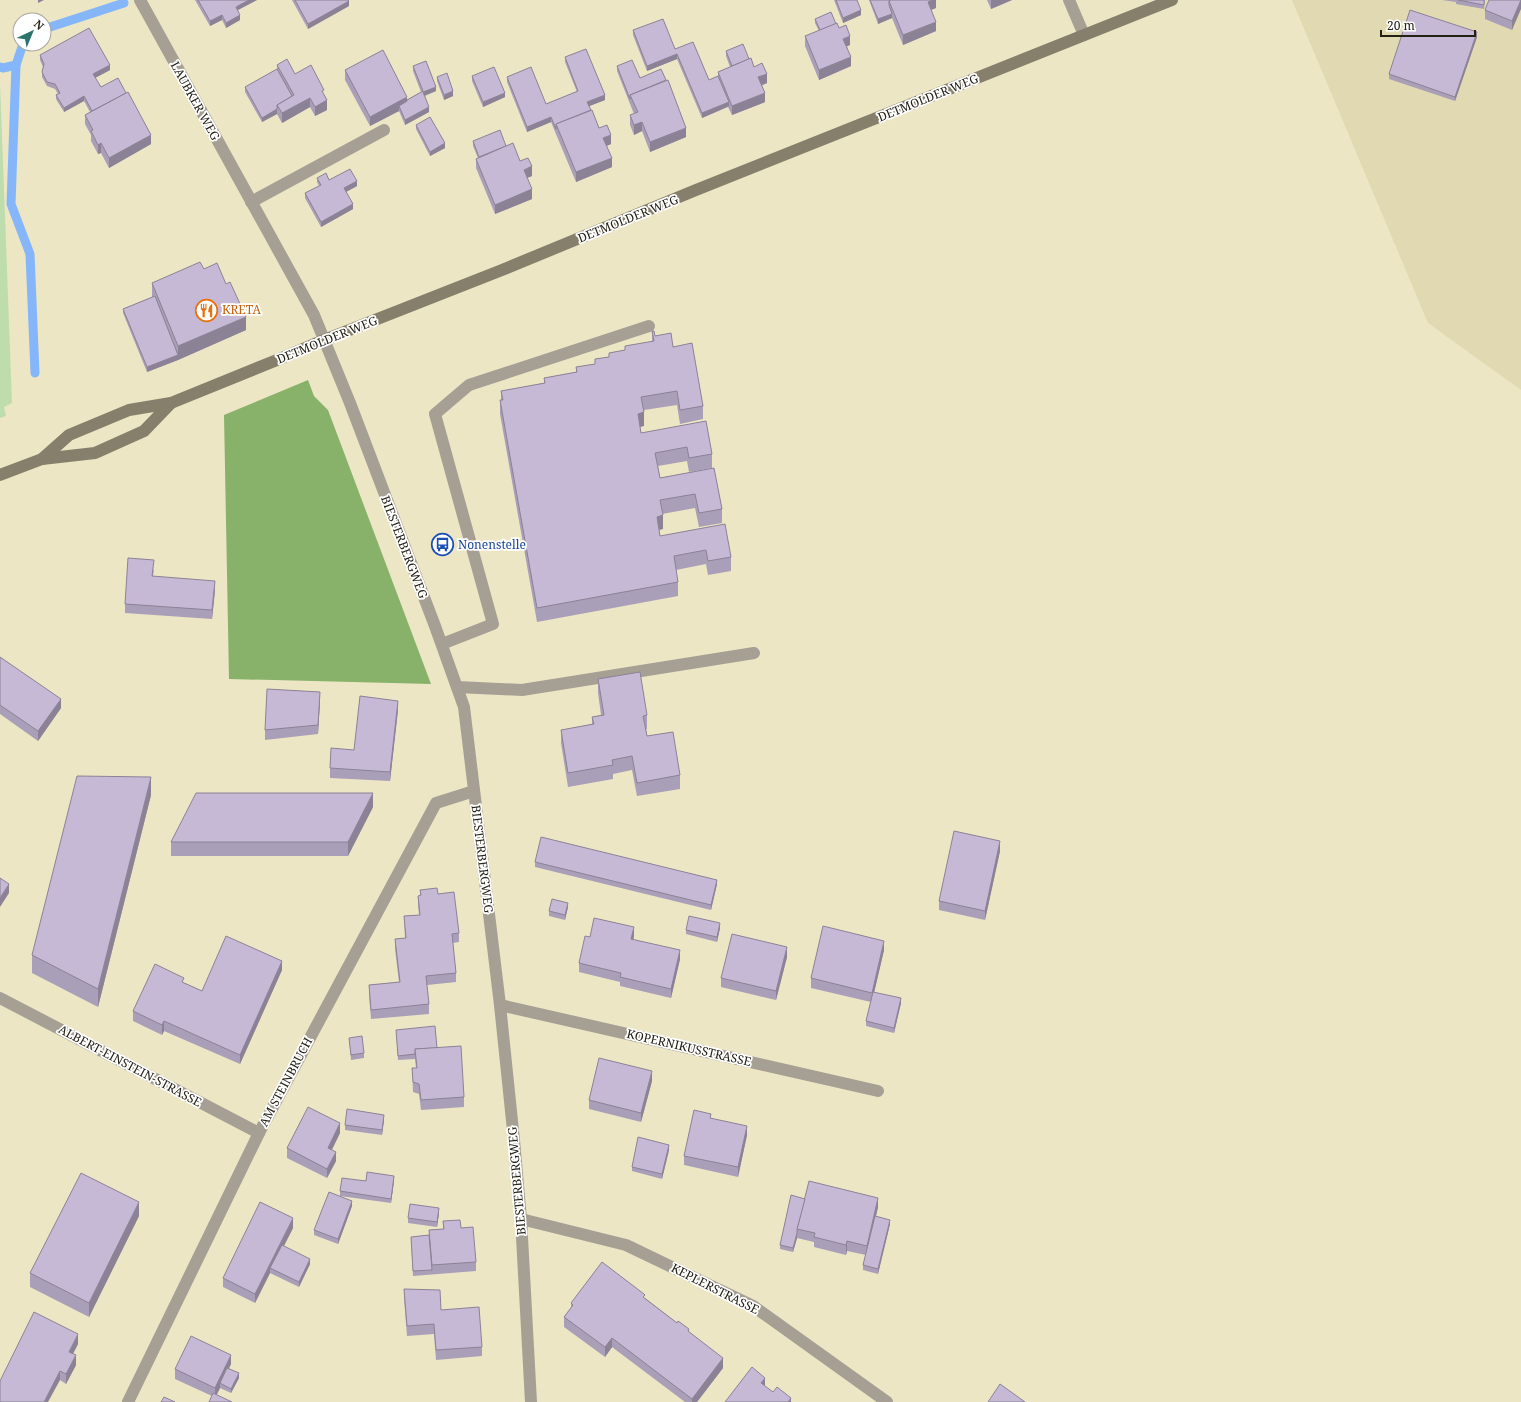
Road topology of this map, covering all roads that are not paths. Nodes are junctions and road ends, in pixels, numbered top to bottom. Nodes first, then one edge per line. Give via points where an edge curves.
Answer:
1 (140, 0) edge
2 (1069, 0) edge
3 (1172, 0) edge
4 (1084, 35) junction
5 (384, 130) dead end
6 (251, 202) junction
7 (649, 326) dead end
8 (324, 340) junction
9 (171, 403) junction
10 (42, 459) junction
11 (0, 475) edge
12 (442, 644) junction
13 (754, 652) dead end
14 (457, 687) junction
15 (474, 791) junction
16 (0, 998) edge
17 (500, 1005) junction
18 (878, 1091) dead end
19 (259, 1133) junction
20 (521, 1219) junction
21 (128, 1402) edge
22 (531, 1402) edge
23 (888, 1402) edge

1 - 6 street, LAUBKER WEG
2 - 4 street
3 - 4 street, DETMOLDER WEG
4 - 8 street, DETMOLDER WEG
5 - 6 street
6 - 8 street, LAUBKER WEG via 314,315
7 - 12 street via 468,385 435,414 493,624
8 - 9 street, DETMOLDER WEG
8 - 12 street, BIESTERBERGWEG
9 - 10 street, DETMOLDER WEG via 129,410 69,435
9 - 10 street, DETMOLDER WEG via 144,431 95,453
10 - 11 street, DETMOLDER WEG
12 - 14 street, BIESTERBERGWEG
13 - 14 street via 522,690
14 - 15 street, BIESTERBERGWEG via 464,707
15 - 17 street, BIESTERBERGWEG
15 - 19 street, AM STEINBRUCH via 436,803
16 - 19 street, ALBERT-EINSTEIN-STRASSE
17 - 18 street, KOPERNIKUSSTRASSE
17 - 20 street, BIESTERBERGWEG
19 - 21 street, AM STEINBRUCH
20 - 22 street, BIESTERBERGWEG
20 - 23 street, KEPLERSTRASSE via 626,1245 753,1306

